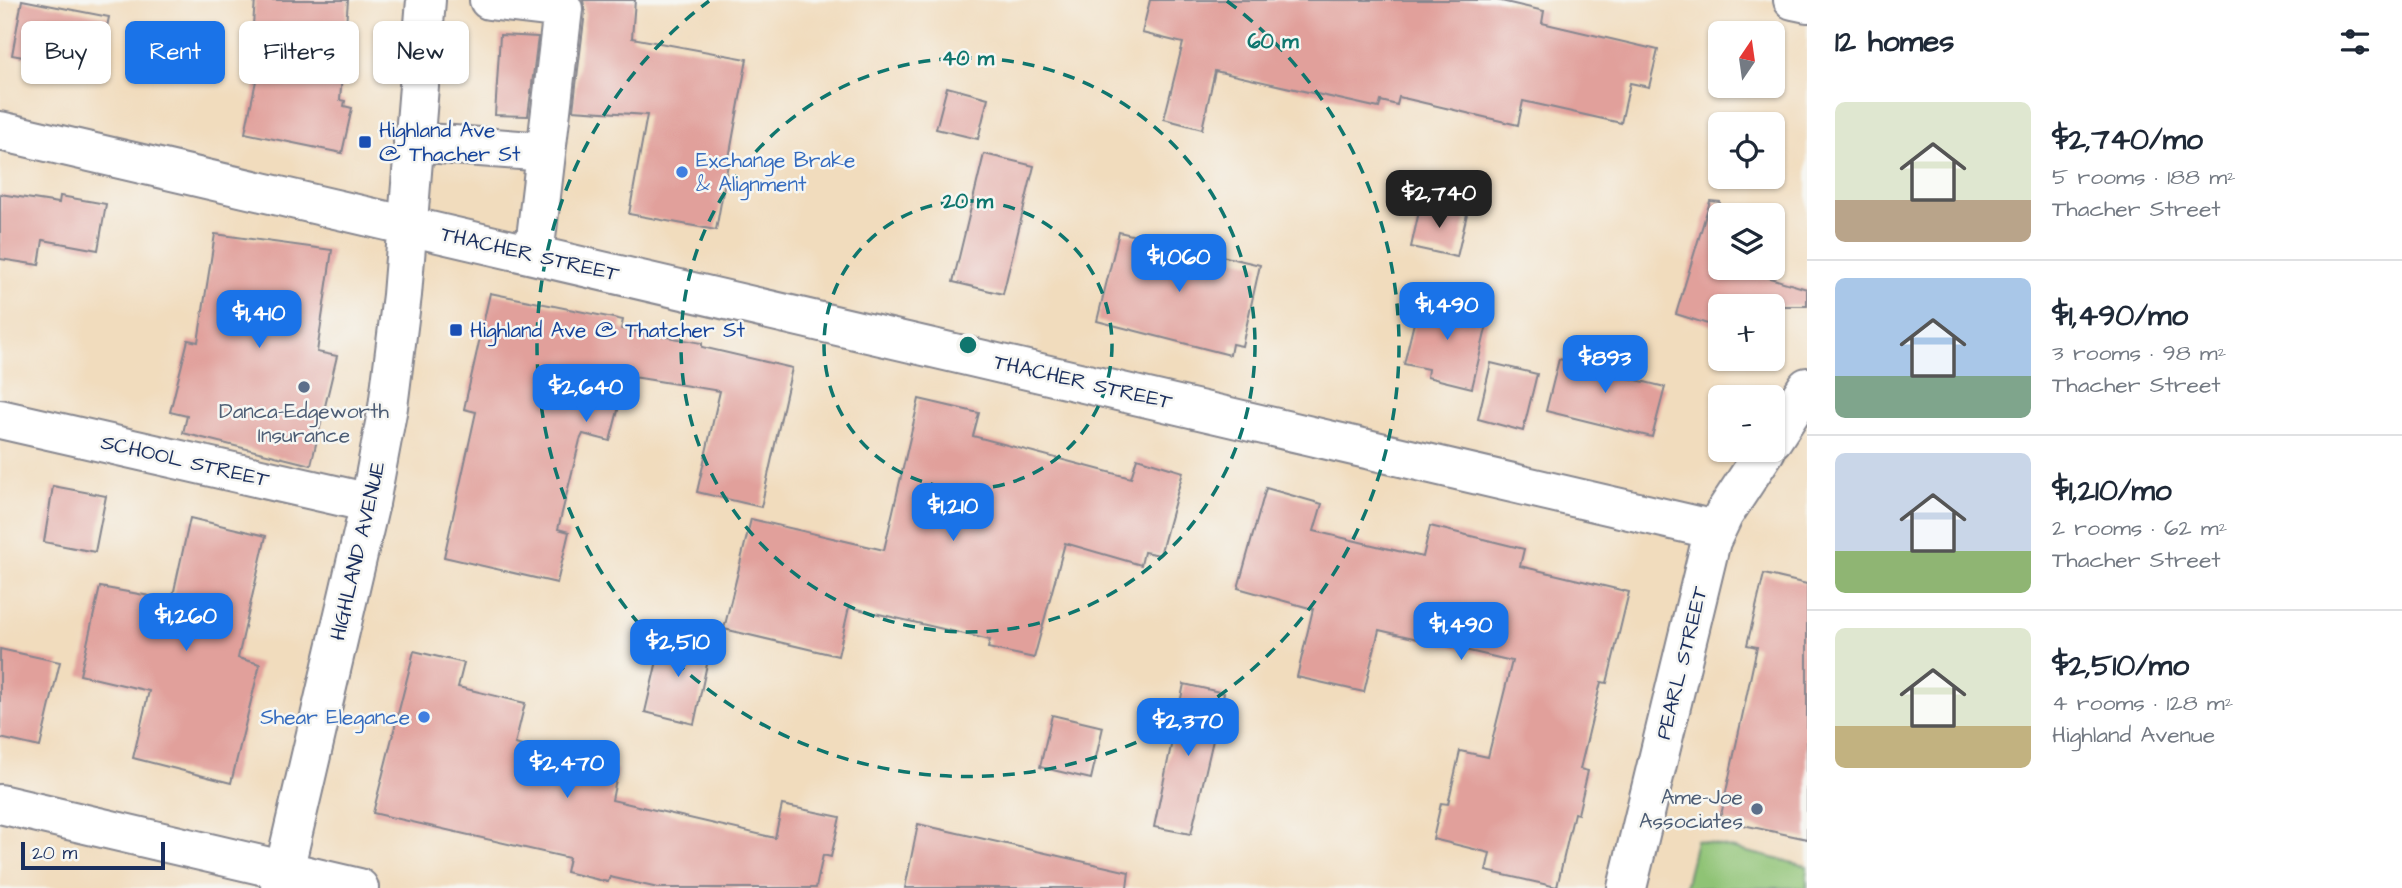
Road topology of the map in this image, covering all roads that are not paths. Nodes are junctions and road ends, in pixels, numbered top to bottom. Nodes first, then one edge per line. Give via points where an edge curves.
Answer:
1 (426, 0) edge
2 (489, 0) edge
3 (1793, 0) edge
4 (1807, 3) edge
5 (0, 131) edge
6 (414, 142) junction
7 (546, 152) junction
8 (407, 225) junction
9 (534, 255) junction
10 (1807, 387) edge
11 (0, 419) edge
12 (1785, 421) edge
13 (1758, 462) edge
14 (370, 503) junction
15 (1715, 530) junction
16 (0, 804) edge
17 (282, 879) edge
18 (359, 888) edge
19 (1627, 888) edge

1 - 6 street, HIGHLAND AVENUE
2 - 7 street via 562,9
3 - 4 street
5 - 8 street, THACHER STREET
6 - 7 street
6 - 8 street, HIGHLAND AVENUE
7 - 9 street
8 - 9 street, THACHER STREET
8 - 14 street, HIGHLAND AVENUE via 388,407
9 - 15 street, THACHER STREET
10 - 12 street
11 - 14 street, SCHOOL STREET
13 - 15 street, PEARL STREET
14 - 17 street, HIGHLAND AVENUE
15 - 19 street, PEARL STREET
16 - 17 street
17 - 18 street

